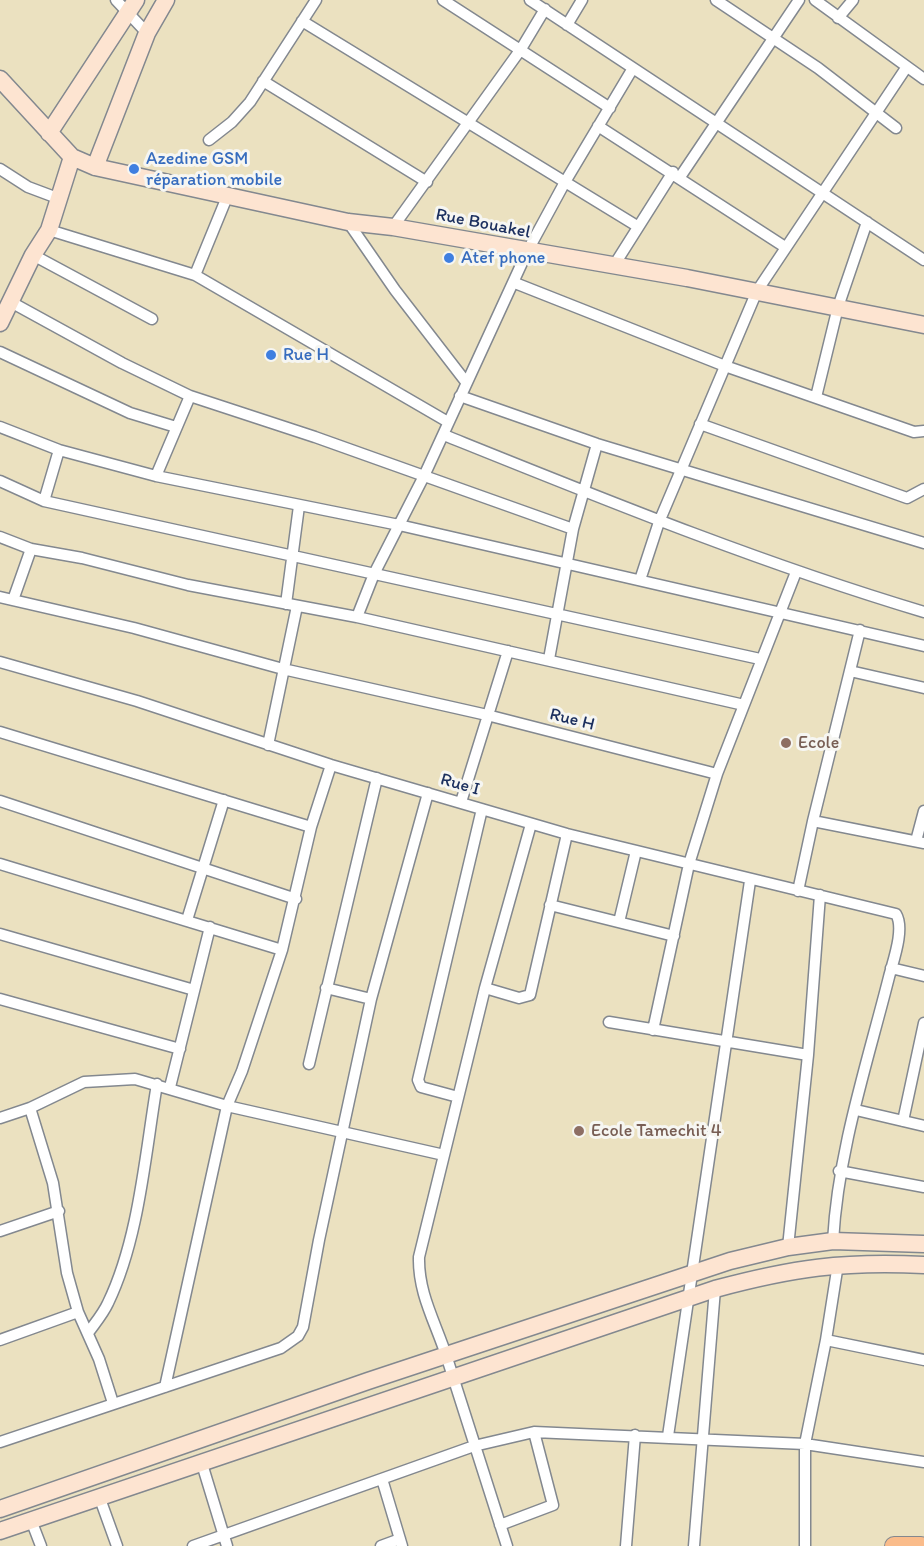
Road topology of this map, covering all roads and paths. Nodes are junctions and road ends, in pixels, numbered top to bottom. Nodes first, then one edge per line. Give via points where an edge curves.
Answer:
1 (166, 0) edge
2 (316, 0) edge
3 (443, 0) edge
4 (530, 0) edge
5 (582, 0) edge
6 (716, 0) edge
7 (799, 0) edge
8 (815, 0) edge
9 (853, 0) edge
10 (127, 4) edge
11 (544, 9) junction
12 (838, 18) junction
13 (302, 21) junction
14 (567, 25) junction
15 (147, 33) junction
16 (772, 38) junction
17 (521, 49) junction
18 (633, 68) junction
19 (906, 68) junction
20 (0, 79) edge
21 (924, 79) edge
22 (263, 81) junction
23 (610, 108) junction
24 (878, 114) junction
25 (714, 122) junction
26 (468, 124) junction
27 (598, 126) junction
28 (896, 128) dead end
29 (49, 133) junction
30 (209, 140) dead end
31 (72, 157) junction
32 (95, 166) junction
33 (0, 169) edge
34 (676, 174) junction
35 (427, 182) junction
36 (565, 182) junction
37 (824, 193) junction
38 (227, 197) junction
39 (60, 199) junction
40 (348, 222) junction
41 (867, 222) junction
42 (637, 226) junction
43 (393, 227) junction
44 (49, 230) junction
45 (785, 247) junction
46 (527, 252) junction
47 (33, 255) junction
48 (924, 260) edge
49 (613, 267) junction
50 (195, 275) junction
51 (514, 282) junction
52 (757, 291) junction
53 (9, 301) junction
54 (838, 307) junction
55 (152, 319) dead end
56 (0, 323) edge
57 (924, 325) edge
58 (0, 352) edge
59 (725, 366) junction
60 (466, 382) junction
61 (190, 396) junction
62 (460, 396) junction
63 (816, 397) junction
64 (448, 422) junction
65 (700, 424) junction
66 (0, 427) edge
67 (176, 427) junction
68 (924, 431) edge
69 (444, 435) junction
70 (597, 444) junction
71 (59, 450) junction
72 (681, 470) junction
73 (156, 476) junction
74 (424, 476) junction
75 (0, 481) edge
76 (924, 489) edge
77 (583, 491) junction
78 (44, 501) junction
79 (299, 506) junction
80 (659, 522) junction
81 (399, 525) junction
82 (573, 529) junction
83 (0, 537) edge
84 (924, 543) edge
85 (31, 549) junction
86 (294, 557) junction
87 (566, 565) junction
88 (796, 572) junction
89 (374, 574) junction
90 (640, 580) junction
91 (0, 597) edge
92 (13, 600) junction
93 (291, 605) junction
94 (780, 612) junction
95 (924, 612) edge
96 (557, 613) junction
97 (357, 617) junction
98 (860, 630) junction
99 (924, 646) edge
100 (508, 651) junction
101 (549, 659) junction
102 (760, 659) junction
103 (0, 662) edge
104 (283, 669) junction
105 (850, 671) junction
106 (924, 688) edge
107 (744, 705) junction
108 (487, 716) junction
109 (0, 732) edge
110 (268, 745) junction
111 (331, 765) junction
112 (717, 774) junction
113 (377, 778) junction
114 (428, 793) junction
115 (224, 800) junction
116 (0, 801) edge
117 (461, 802) junction
118 (482, 808) junction
119 (924, 811) edge
120 (813, 821) junction
121 (531, 824) junction
122 (311, 827) junction
123 (567, 834) junction
124 (920, 842) edge
125 (636, 851) junction
126 (0, 864) edge
127 (689, 864) junction
128 (203, 868) junction
129 (750, 881) junction
130 (798, 891) junction
131 (820, 895) junction
132 (297, 899) junction
133 (550, 905) junction
134 (187, 920) junction
135 (620, 922) junction
136 (210, 927) junction
137 (0, 934) edge
138 (674, 936) junction
139 (282, 950) junction
140 (891, 968) junction
141 (924, 976) edge
142 (326, 988) junction
143 (485, 988) junction
144 (194, 990) junction
145 (0, 999) edge
146 (371, 999) junction
147 (609, 1022) dead end
148 (924, 1023) edge
149 (653, 1030) junction
150 (727, 1041) junction
151 (180, 1049) junction
152 (808, 1055) junction
153 (309, 1064) dead end
154 (157, 1084) junction
155 (170, 1087) junction
156 (458, 1097) junction
157 (227, 1106) junction
158 (30, 1108) junction
159 (856, 1110) junction
160 (0, 1118) edge
161 (903, 1121) junction
162 (924, 1126) edge
163 (344, 1132) junction
164 (444, 1155) junction
165 (839, 1171) junction
166 (924, 1187) edge
167 (59, 1211) junction
168 (0, 1231) edge
169 (833, 1241) junction
170 (924, 1244) edge
171 (788, 1247) junction
172 (838, 1264) junction
173 (924, 1266) edge
174 (694, 1272) junction
175 (715, 1289) junction
176 (690, 1297) junction
177 (78, 1312) junction
178 (88, 1333) junction
179 (0, 1340) edge
180 (826, 1341) junction
181 (447, 1356) junction
182 (924, 1360) edge
183 (453, 1379) junction
184 (165, 1387) junction
185 (113, 1403) junction
186 (534, 1432) junction
187 (635, 1435) junction
188 (668, 1436) junction
189 (702, 1438) junction
190 (0, 1442) edge
191 (805, 1444) junction
192 (474, 1446) junction
193 (924, 1462) edge
194 (202, 1464) junction
195 (382, 1479) junction
196 (99, 1496) junction
197 (0, 1509) edge
198 (31, 1520) junction
199 (500, 1525) junction
200 (0, 1531) edge
201 (225, 1541) edge
202 (401, 1543) edge
203 (41, 1546) edge
204 (117, 1546) edge
205 (193, 1546) edge
206 (381, 1546) edge
207 (507, 1546) edge
208 (626, 1546) edge
209 (694, 1546) edge
210 (805, 1546) edge
211 (894, 1546) edge
212 (921, 1546) edge

1 - 15 main road
2 - 13 street
3 - 17 street
4 - 11 street
5 - 14 street
6 - 16 street
7 - 16 street
8 - 12 street
9 - 12 street
10 - 15 street
10 - 29 main road
11 - 14 street
11 - 17 street
12 - 19 street
13 - 22 street
13 - 26 street
14 - 18 street
15 - 32 main road
16 - 24 street
16 - 25 street
17 - 23 street
17 - 26 street
18 - 23 street
18 - 25 street
19 - 21 street
19 - 24 street
20 - 29 main road
22 - 30 street via 232,122
22 - 35 street
23 - 27 street
24 - 28 street
24 - 37 street
25 - 34 street
25 - 37 street
26 - 35 street
26 - 36 street
27 - 34 street
27 - 36 street
29 - 31 main road
31 - 32 main road, Rue Bouakel
31 - 39 main road
32 - 38 main road, Rue Bouakel
33 - 39 street via 28,187
34 - 42 street
34 - 45 street
35 - 43 street
36 - 42 street
36 - 46 street
37 - 41 street
37 - 45 street
38 - 40 main road, Rue Bouakel
38 - 50 street
39 - 44 main road
40 - 43 main road, Rue Bouakel
40 - 60 street
41 - 48 street
41 - 54 street
42 - 49 street
43 - 46 main road, Rue Bouakel
44 - 47 main road
44 - 50 street
45 - 52 street
46 - 49 main road, Rue Bouakel
46 - 51 street
47 - 53 main road
47 - 55 street
49 - 52 main road, Rue Bouakel
50 - 64 street
51 - 59 street
51 - 60 street
52 - 54 main road, Rue Bouakel
52 - 59 street
53 - 56 main road
53 - 61 street
54 - 57 main road, Rue Bouakel
54 - 63 street
58 - 67 street via 130,413
59 - 63 street
59 - 65 street
60 - 62 street
61 - 67 street
61 - 74 street
62 - 64 street
62 - 70 street
63 - 68 street via 914,432
64 - 69 street
65 - 72 street
65 - 76 street via 907,498
66 - 71 street
67 - 73 street
69 - 74 street
69 - 77 street
70 - 72 street
70 - 77 street
71 - 73 street
71 - 78 street
72 - 80 street
72 - 84 street
73 - 79 street
74 - 81 street
74 - 82 street
75 - 78 street
77 - 80 street
77 - 82 street
78 - 86 street
79 - 81 street
79 - 86 street
80 - 88 street
80 - 90 street
81 - 87 street
81 - 89 street
82 - 87 street
83 - 85 street
85 - 92 street
85 - 93 street
86 - 89 street
86 - 93 street
87 - 90 street
87 - 96 street
88 - 94 street
88 - 95 street
89 - 96 street
89 - 97 street
90 - 94 street
91 - 92 street, Rue H
92 - 104 street, Rue H
93 - 97 street
93 - 104 street
94 - 98 street
94 - 102 street
96 - 101 street
96 - 102 street
97 - 100 street
98 - 99 street
98 - 105 street
100 - 101 street
100 - 108 street
101 - 107 street
102 - 107 street
103 - 110 street, Rue I via 137,701
104 - 108 street, Rue H
104 - 110 street
105 - 106 street
105 - 120 street
107 - 112 street
108 - 112 street, Rue H
108 - 117 street
109 - 115 street
110 - 111 street, Rue I
111 - 113 street, Rue I
111 - 122 street
112 - 127 street
113 - 114 street, Rue I
113 - 142 street
114 - 117 street, Rue I
114 - 146 street
115 - 122 street
115 - 128 street
116 - 128 street
117 - 118 street, Rue I
118 - 121 street, Rue I
118 - 156 street via 418,1080 421,1087
119 - 124 street
120 - 124 street
120 - 130 street
121 - 123 street, Rue I
121 - 143 street
122 - 132 street
123 - 125 street, Rue I
123 - 133 street
125 - 127 street, Rue I
125 - 135 street
126 - 134 street
127 - 129 street, Rue I
127 - 138 street
128 - 132 street
128 - 134 street
129 - 130 street, Rue I
129 - 150 street
130 - 131 street, Rue I
131 - 140 street, Rue I via 896,914 900,924
131 - 152 street
132 - 139 street
133 - 135 street
133 - 143 street via 530,995 519,998
134 - 136 street
135 - 138 street
136 - 139 street
136 - 144 street
137 - 144 street
138 - 149 street
139 - 157 street
140 - 141 street
140 - 159 street
142 - 146 street
142 - 153 street
143 - 156 street
144 - 151 street
145 - 151 street
146 - 163 street
147 - 149 street
148 - 161 street
149 - 150 street
150 - 152 street
150 - 174 street
151 - 155 street
152 - 171 street
154 - 155 street
154 - 158 street via 135,1078 84,1082
154 - 178 street via 122,1271 108,1305
155 - 157 street
156 - 164 street
157 - 163 street
157 - 184 street
158 - 160 street
158 - 167 street
159 - 161 street
159 - 165 street
161 - 162 street
163 - 164 street
163 - 184 street via 298,1336 281,1348
164 - 181 street via 419,1270 422,1292
165 - 166 street
165 - 169 street
167 - 168 street
167 - 177 street via 67,1273
169 - 170 main road
169 - 171 main road
171 - 174 main road
172 - 173 main road
172 - 175 main road via 784,1271
172 - 180 street
174 - 176 street
174 - 181 main road
175 - 176 main road
175 - 189 street
176 - 183 main road
176 - 188 street
177 - 178 street
177 - 179 street
178 - 185 street
180 - 182 street
180 - 191 street
181 - 183 street
181 - 197 main road
183 - 192 street
183 - 194 main road
184 - 185 street
185 - 190 street
186 - 187 street
186 - 192 street
186 - 199 street via 554,1505
187 - 188 street
187 - 208 street
188 - 189 street
189 - 191 street
189 - 209 street
191 - 193 street
191 - 210 street
192 - 195 street
192 - 199 street
194 - 196 main road
194 - 201 street
195 - 201 street
195 - 202 street
196 - 198 main road
196 - 204 street
198 - 200 main road
198 - 203 street
199 - 207 street
201 - 205 street
202 - 206 street
211 - 212 highway

